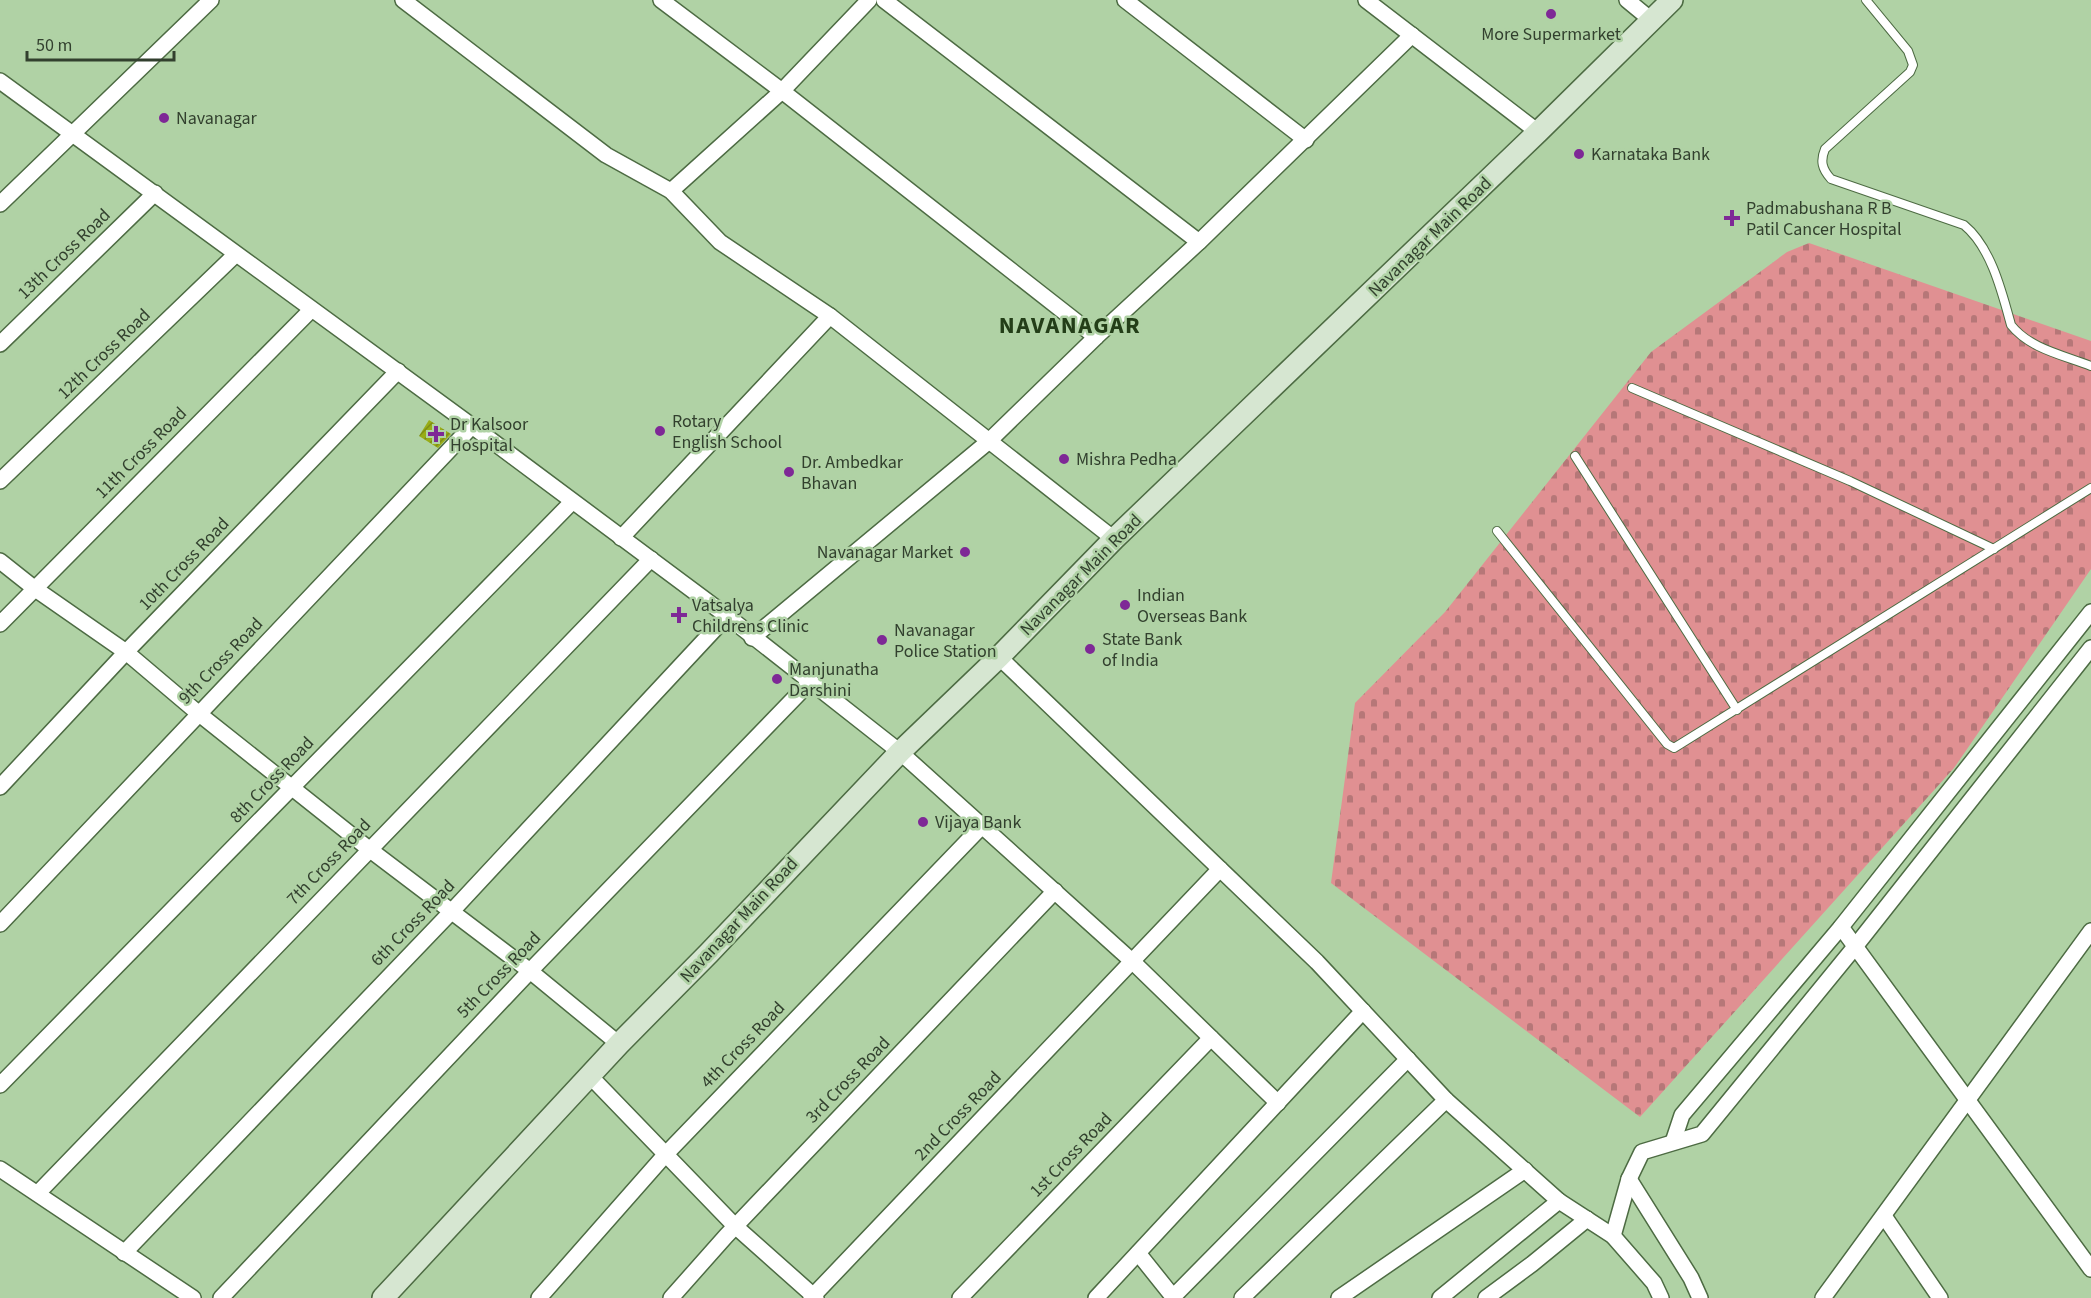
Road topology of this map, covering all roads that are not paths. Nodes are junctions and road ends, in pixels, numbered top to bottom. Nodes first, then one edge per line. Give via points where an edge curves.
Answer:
1 (211, 0) edge
2 (403, 0) edge
3 (661, 0) edge
4 (869, 0) edge
5 (884, 0) edge
6 (1125, 0) edge
7 (1366, 0) edge
8 (1627, 0) edge
9 (1672, 0) edge
10 (1866, 0) edge
11 (1650, 19) junction
12 (1412, 35) junction
13 (0, 81) edge
14 (782, 91) junction
15 (1538, 132) junction
16 (73, 133) junction
17 (1306, 140) junction
18 (671, 191) junction
19 (155, 193) junction
20 (0, 204) edge
21 (1199, 242) junction
22 (235, 255) junction
23 (311, 310) junction
24 (830, 316) junction
25 (1096, 338) junction
26 (0, 344) edge
27 (2091, 366) edge
28 (398, 371) junction
29 (1632, 388) dead end
30 (472, 426) junction
31 (988, 442) junction
32 (1575, 456) dead end
33 (0, 481) edge
34 (2091, 488) edge
35 (572, 502) junction
36 (1497, 531) dead end
37 (621, 538) junction
38 (1114, 539) junction
39 (1994, 549) junction
40 (651, 560) junction
41 (0, 561) edge
42 (34, 588) junction
43 (2091, 612) edge
44 (727, 616) junction
45 (0, 624) edge
46 (752, 638) junction
47 (2091, 648) edge
48 (126, 652) junction
49 (999, 657) junction
50 (809, 683) junction
51 (1737, 710) junction
52 (198, 713) junction
53 (900, 752) junction
54 (0, 787) edge
55 (292, 788) junction
56 (982, 826) junction
57 (369, 849) junction
58 (1220, 869) junction
59 (1055, 891) junction
60 (453, 910) junction
61 (0, 924) edge
62 (1841, 927) junction
63 (2091, 931) edge
64 (1854, 948) junction
65 (1133, 962) junction
66 (530, 971) junction
67 (1363, 1011) junction
68 (1211, 1038) junction
69 (619, 1044) junction
70 (1408, 1059) junction
71 (590, 1076) junction
72 (0, 1085) edge
73 (1446, 1100) junction
74 (1967, 1101) junction
75 (1278, 1103) junction
76 (1673, 1143) junction
77 (665, 1155) junction
78 (0, 1169) edge
79 (1525, 1170) junction
80 (1629, 1179) junction
81 (38, 1193) junction
82 (1559, 1201) junction
83 (1884, 1216) junction
84 (1587, 1219) junction
85 (731, 1231) junction
86 (1613, 1236) junction
87 (124, 1253) junction
88 (1138, 1253) junction
89 (2091, 1269) edge
90 (813, 1297) edge
91 (193, 1298) edge
92 (221, 1298) edge
93 (383, 1298) edge
94 (539, 1298) edge
95 (671, 1298) edge
96 (960, 1298) edge
97 (1096, 1298) edge
98 (1173, 1298) edge
99 (1242, 1298) edge
100 (1339, 1298) edge
101 (1440, 1298) edge
102 (1486, 1298) edge
103 (1661, 1298) edge
104 (1700, 1298) edge
105 (1823, 1298) edge
106 (1940, 1298) edge

1 - 16 street
2 - 18 street via 606,154
3 - 14 street
4 - 14 street
5 - 21 street
6 - 17 street
7 - 12 street
8 - 11 street
9 - 11 main road, Navanagar Main Road
10 - 27 lane via 1908,51 1913,65 1825,149 1824,172 1831,179 1964,225 1984,249 2011,325 2018,334 2031,343
11 - 15 main road, Navanagar Main Road
12 - 15 street
12 - 17 street
13 - 16 street
14 - 18 street
14 - 25 street
15 - 38 main road, Navanagar Main Road
16 - 19 street
16 - 20 street
17 - 21 street
18 - 24 street via 720,242
19 - 22 street
19 - 26 street, 13th Cross Road
21 - 25 street
22 - 23 street
22 - 33 street, 12th Cross Road
23 - 28 street
23 - 42 street, 11th Cross Road
24 - 31 street
24 - 37 street
25 - 31 street
28 - 30 street
28 - 48 street, 10th Cross Road
29 - 39 lane via 1850,481
30 - 35 street
30 - 52 street, 9th Cross Road
31 - 38 street
31 - 46 street
32 - 51 lane
34 - 39 lane
35 - 37 street
35 - 55 street, 8th Cross Road
36 - 51 lane via 1670,747 1681,746
37 - 40 street
38 - 49 main road, Navanagar Main Road
39 - 51 lane
40 - 44 street
40 - 57 street, 7th Cross Road
41 - 42 street
42 - 45 street, 11th Cross Road
42 - 48 street
43 - 62 street
44 - 46 street
44 - 60 street, 6th Cross Road
46 - 50 street
47 - 64 street
48 - 52 street
48 - 54 street, 10th Cross Road
49 - 53 main road, Navanagar Main Road
49 - 58 street
50 - 53 street
50 - 66 street, 5th Cross Road
52 - 55 street
52 - 61 street, 9th Cross Road
53 - 56 street
53 - 69 main road, Navanagar Main Road
55 - 57 street
55 - 72 street, 8th Cross Road
56 - 59 street
56 - 77 street, 4th Cross Road
57 - 60 street
57 - 81 street, 7th Cross Road
58 - 65 street, 2nd Cross Road
58 - 67 street
59 - 65 street
59 - 85 street, 3rd Cross Road
60 - 66 street
60 - 87 street, 6th Cross Road
62 - 64 street
62 - 76 street via 1682,1115
63 - 74 street
64 - 74 street
64 - 76 street via 1702,1134
65 - 68 street
65 - 90 street, 2nd Cross Road
66 - 69 street
66 - 92 street, 5th Cross Road
67 - 70 street
67 - 75 street
68 - 75 street
68 - 96 street, 1st Cross Road
69 - 71 main road, Navanagar Main Road
70 - 73 street
70 - 98 street
71 - 77 street
71 - 93 main road, Navanagar Main Road
73 - 79 street
73 - 99 street
74 - 83 street
74 - 89 street
75 - 88 street
76 - 80 street via 1642,1152
77 - 85 street
77 - 94 street, 4th Cross Road
78 - 81 street
79 - 82 street
79 - 100 street
80 - 86 street
80 - 104 street
81 - 87 street
82 - 84 street
82 - 101 street
83 - 105 street
83 - 106 street
84 - 86 street
84 - 102 street
85 - 90 street
85 - 95 street, 3rd Cross Road
86 - 103 street via 1654,1283
87 - 91 street
88 - 97 street
88 - 98 street

